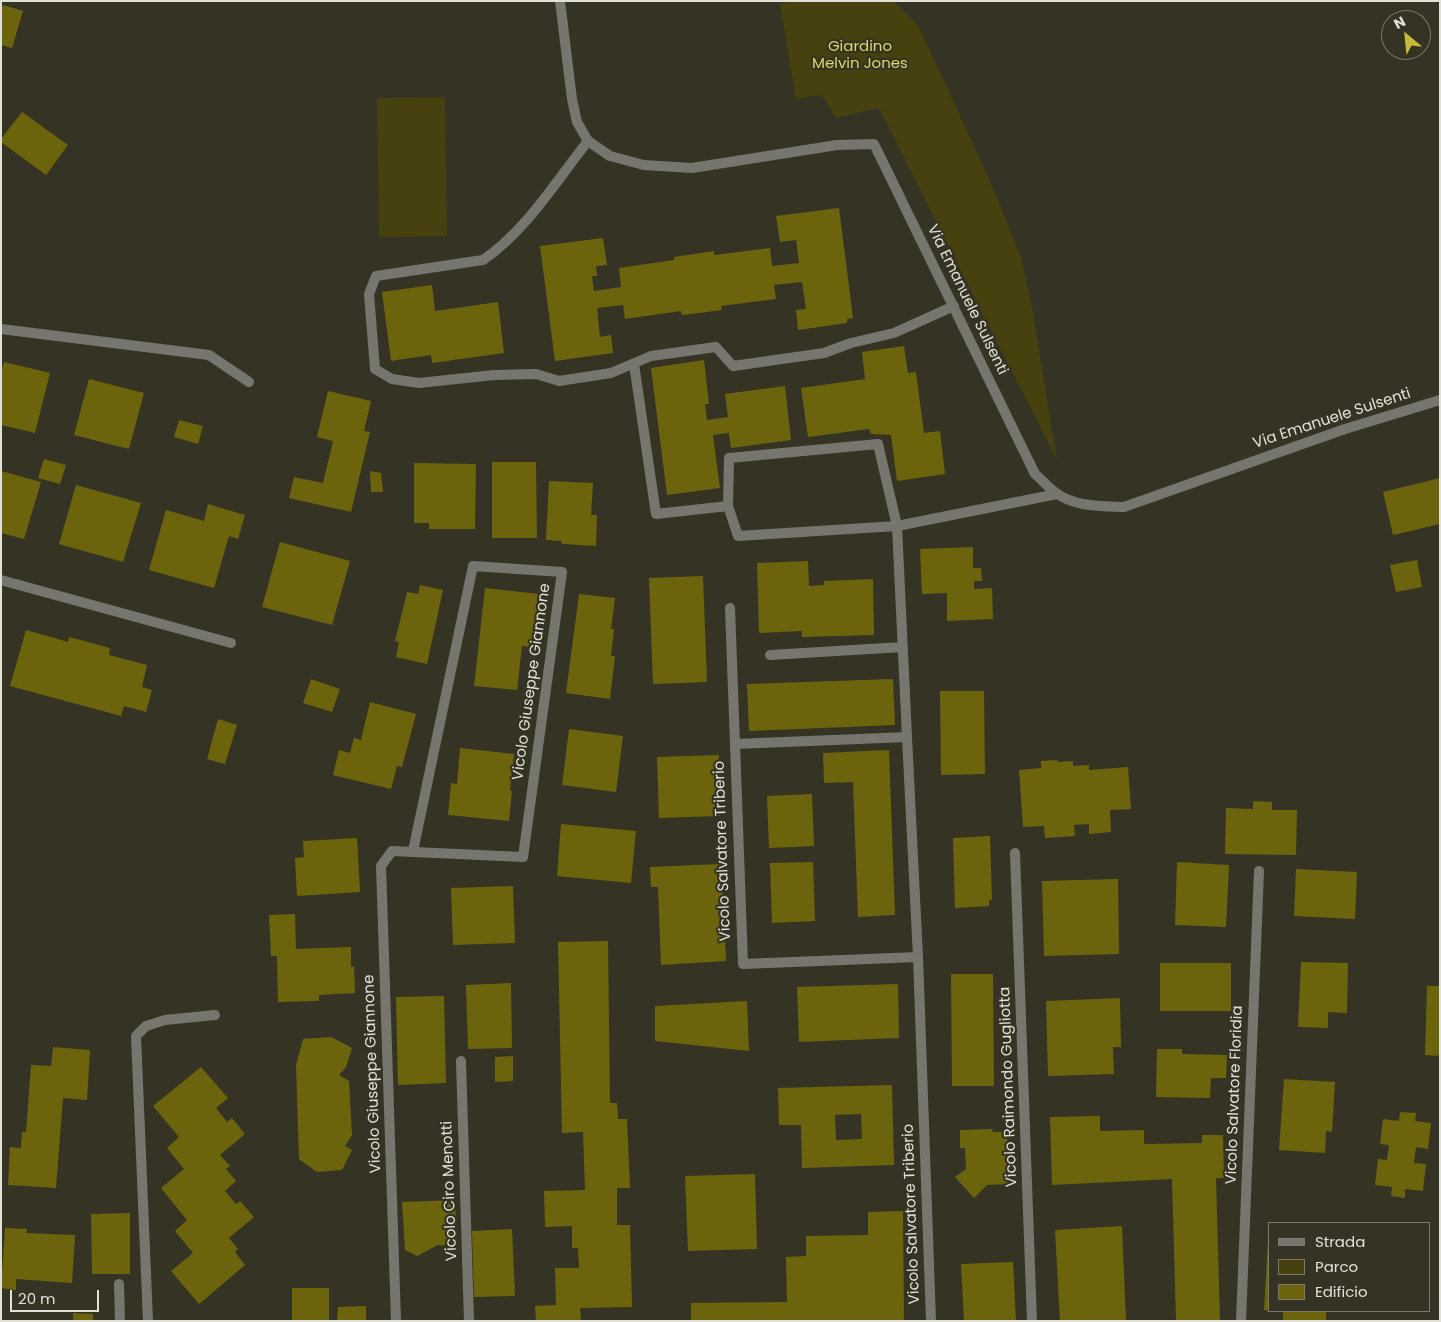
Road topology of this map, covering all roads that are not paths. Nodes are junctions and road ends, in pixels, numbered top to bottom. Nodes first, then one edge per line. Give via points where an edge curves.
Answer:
1 (560, 1) edge
2 (588, 141) junction
3 (954, 306) junction
4 (1, 329) edge
5 (634, 364) junction
6 (249, 382) dead end
7 (1440, 400) edge
8 (1057, 494) junction
9 (728, 506) junction
10 (897, 526) junction
11 (1, 580) edge
12 (730, 608) dead end
13 (231, 643) dead end
14 (903, 647) junction
15 (770, 655) dead end
16 (907, 737) junction
17 (734, 744) junction
18 (413, 851) junction
19 (1015, 853) dead end
20 (1259, 871) dead end
21 (918, 957) junction
22 (215, 1015) dead end
23 (461, 1060) dead end
24 (119, 1284) dead end
25 (120, 1321) edge
26 (148, 1321) edge
27 (396, 1321) edge
28 (469, 1321) edge
29 (931, 1321) edge
30 (1032, 1321) edge
31 (1241, 1321) edge

1 - 2 street, Via Emanuele Sulsenti via 572,99 577,122
2 - 3 street, Via Emanuele Sulsenti via 610,156 644,165 692,168 837,145 874,144
2 - 5 street via 519,229 483,260 376,276 369,294 375,369 392,380 419,383 494,374 536,374 559,381 610,373
3 - 5 street via 894,333 824,353 733,366 716,347 651,356
3 - 8 street, Via Emanuele Sulsenti via 1035,474
4 - 6 street via 209,355
5 - 9 street via 656,514
7 - 8 street, Via Emanuele Sulsenti via 1345,429 1124,507 1090,506
8 - 10 street
9 - 10 street via 738,536
9 - 10 street via 729,458 878,444
10 - 14 street
11 - 13 street
12 - 17 street
14 - 15 street
14 - 16 street
16 - 17 street, Vicolo Salvatore Triberio
16 - 21 street, Vicolo Salvatore Triberio
17 - 21 street, Vicolo Salvatore Triberio via 742,964
18 - 18 street, Vicolo Giuseppe Giannone via 523,857 562,572 473,566
18 - 27 street, Vicolo Giuseppe Giannone via 392,851 381,866
19 - 30 street, Vicolo Raimondo Gugliotta
20 - 31 street, Vicolo Salvatore Floridia
21 - 29 street, Vicolo Salvatore Triberio
22 - 26 street via 166,1020 146,1026 136,1036
23 - 28 street, Vicolo Ciro Menotti
24 - 25 street

